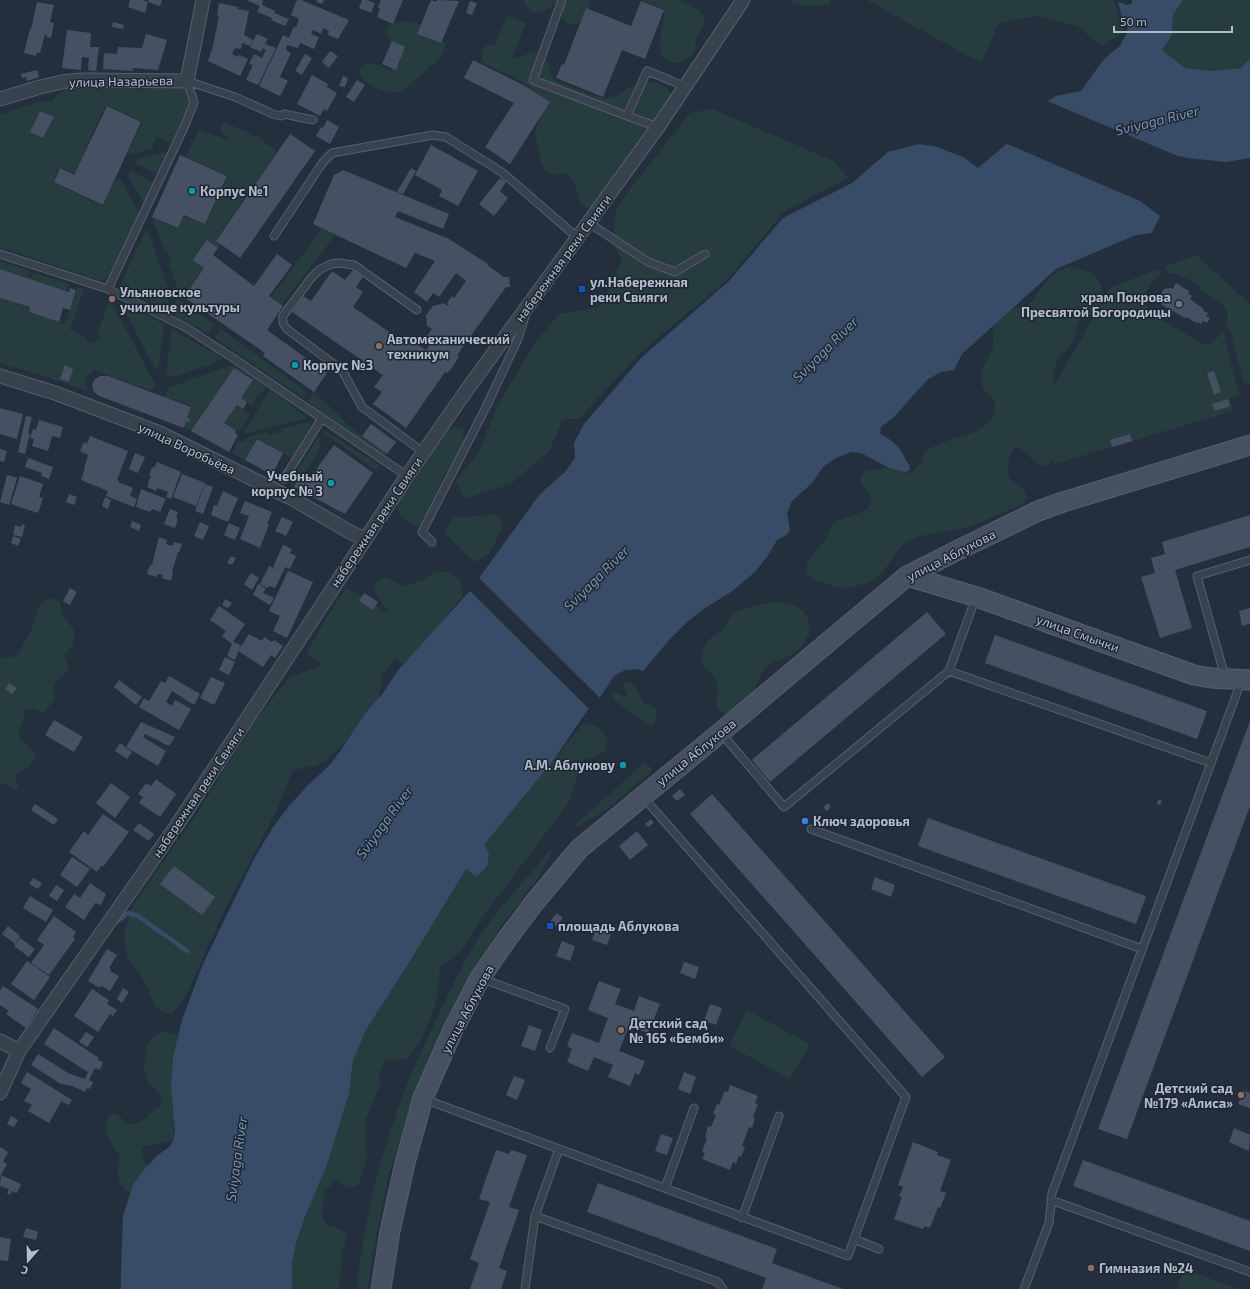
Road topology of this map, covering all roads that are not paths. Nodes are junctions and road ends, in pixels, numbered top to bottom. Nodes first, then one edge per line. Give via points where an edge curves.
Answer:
1 (203, 0) edge
2 (562, 0) edge
3 (743, 0) edge
4 (187, 81) junction
5 (685, 87) junction
6 (0, 99) edge
7 (627, 116) junction
8 (313, 120) dead end
9 (658, 127) junction
10 (589, 223) junction
11 (274, 236) dead end
12 (578, 238) junction
13 (0, 254) edge
14 (705, 254) dead end
15 (108, 289) junction
16 (527, 307) junction
17 (417, 310) dead end
18 (0, 376) edge
19 (322, 418) junction
20 (1250, 446) edge
21 (424, 452) junction
22 (407, 476) junction
23 (284, 479) dead end
24 (365, 538) junction
25 (432, 542) dead end
26 (1250, 560) edge
27 (907, 576) junction
28 (977, 597) junction
29 (949, 671) junction
30 (1239, 679) edge
31 (721, 732) junction
32 (1211, 763) junction
33 (642, 796) junction
34 (811, 829) dead end
35 (1142, 949) junction
36 (480, 978) junction
37 (0, 1041) edge
38 (550, 1048) dead end
39 (19, 1051) junction
40 (0, 1093) edge
41 (423, 1098) junction
42 (694, 1108) dead end
43 (779, 1116) dead end
44 (559, 1149) junction
45 (665, 1188) junction
46 (1051, 1200) junction
47 (535, 1216) junction
48 (742, 1218) junction
49 (854, 1239) junction
50 (879, 1249) dead end
51 (1250, 1272) edge
52 (381, 1289) edge
53 (524, 1289) edge
54 (722, 1289) edge
55 (1024, 1289) edge

1 - 4 street, улица Назарьева
2 - 7 lane via 533,80
3 - 5 street, набережная реки Свияги
4 - 6 street, улица Назарьева via 82,80 40,87
4 - 8 lane via 235,97 273,114
4 - 15 lane via 194,102
5 - 7 lane via 647,72
5 - 9 street, набережная реки Свияги
7 - 9 lane
9 - 10 street, набережная реки Свияги
10 - 12 street, набережная реки Свияги
10 - 14 lane via 648,262 675,272
11 - 12 lane via 323,162 332,153 432,135 446,137 503,173
12 - 16 street, набережная реки Свияги
13 - 15 lane
15 - 19 lane via 185,327
16 - 21 street, набережная реки Свияги
16 - 25 lane via 515,346 422,532
17 - 21 lane via 354,265 339,263 319,270 311,278 282,320 288,330 342,370 362,407
18 - 24 street, улица Воробьёва via 55,393 160,433
19 - 22 lane
19 - 23 lane
20 - 27 street, улица Аблукова via 1063,502
21 - 22 street, набережная реки Свияги
22 - 24 street, набережная реки Свияги
24 - 39 street, набережная реки Свияги via 177,825
26 - 30 lane via 1197,576
27 - 28 street, улица Смычки
27 - 31 street, улица Аблукова
28 - 29 lane
28 - 30 street, улица Смычки via 1194,675
29 - 31 lane via 784,807
29 - 32 lane
30 - 32 lane
31 - 33 street, улица Аблукова
32 - 35 lane
33 - 36 street, улица Аблукова via 579,849 534,903
33 - 49 lane via 906,1097
34 - 35 lane
35 - 46 lane
36 - 38 lane via 564,1009
36 - 41 street, улица Аблукова via 453,1030
37 - 39 street
39 - 40 street, набережная реки Свияги
41 - 44 lane
41 - 52 street, улица Аблукова via 390,1231
42 - 45 lane
43 - 48 lane
44 - 45 lane
44 - 47 lane
45 - 48 lane
46 - 51 lane
46 - 55 lane via 1049,1222
47 - 53 lane
47 - 54 lane via 718,1282
48 - 49 lane via 848,1256
49 - 50 lane

